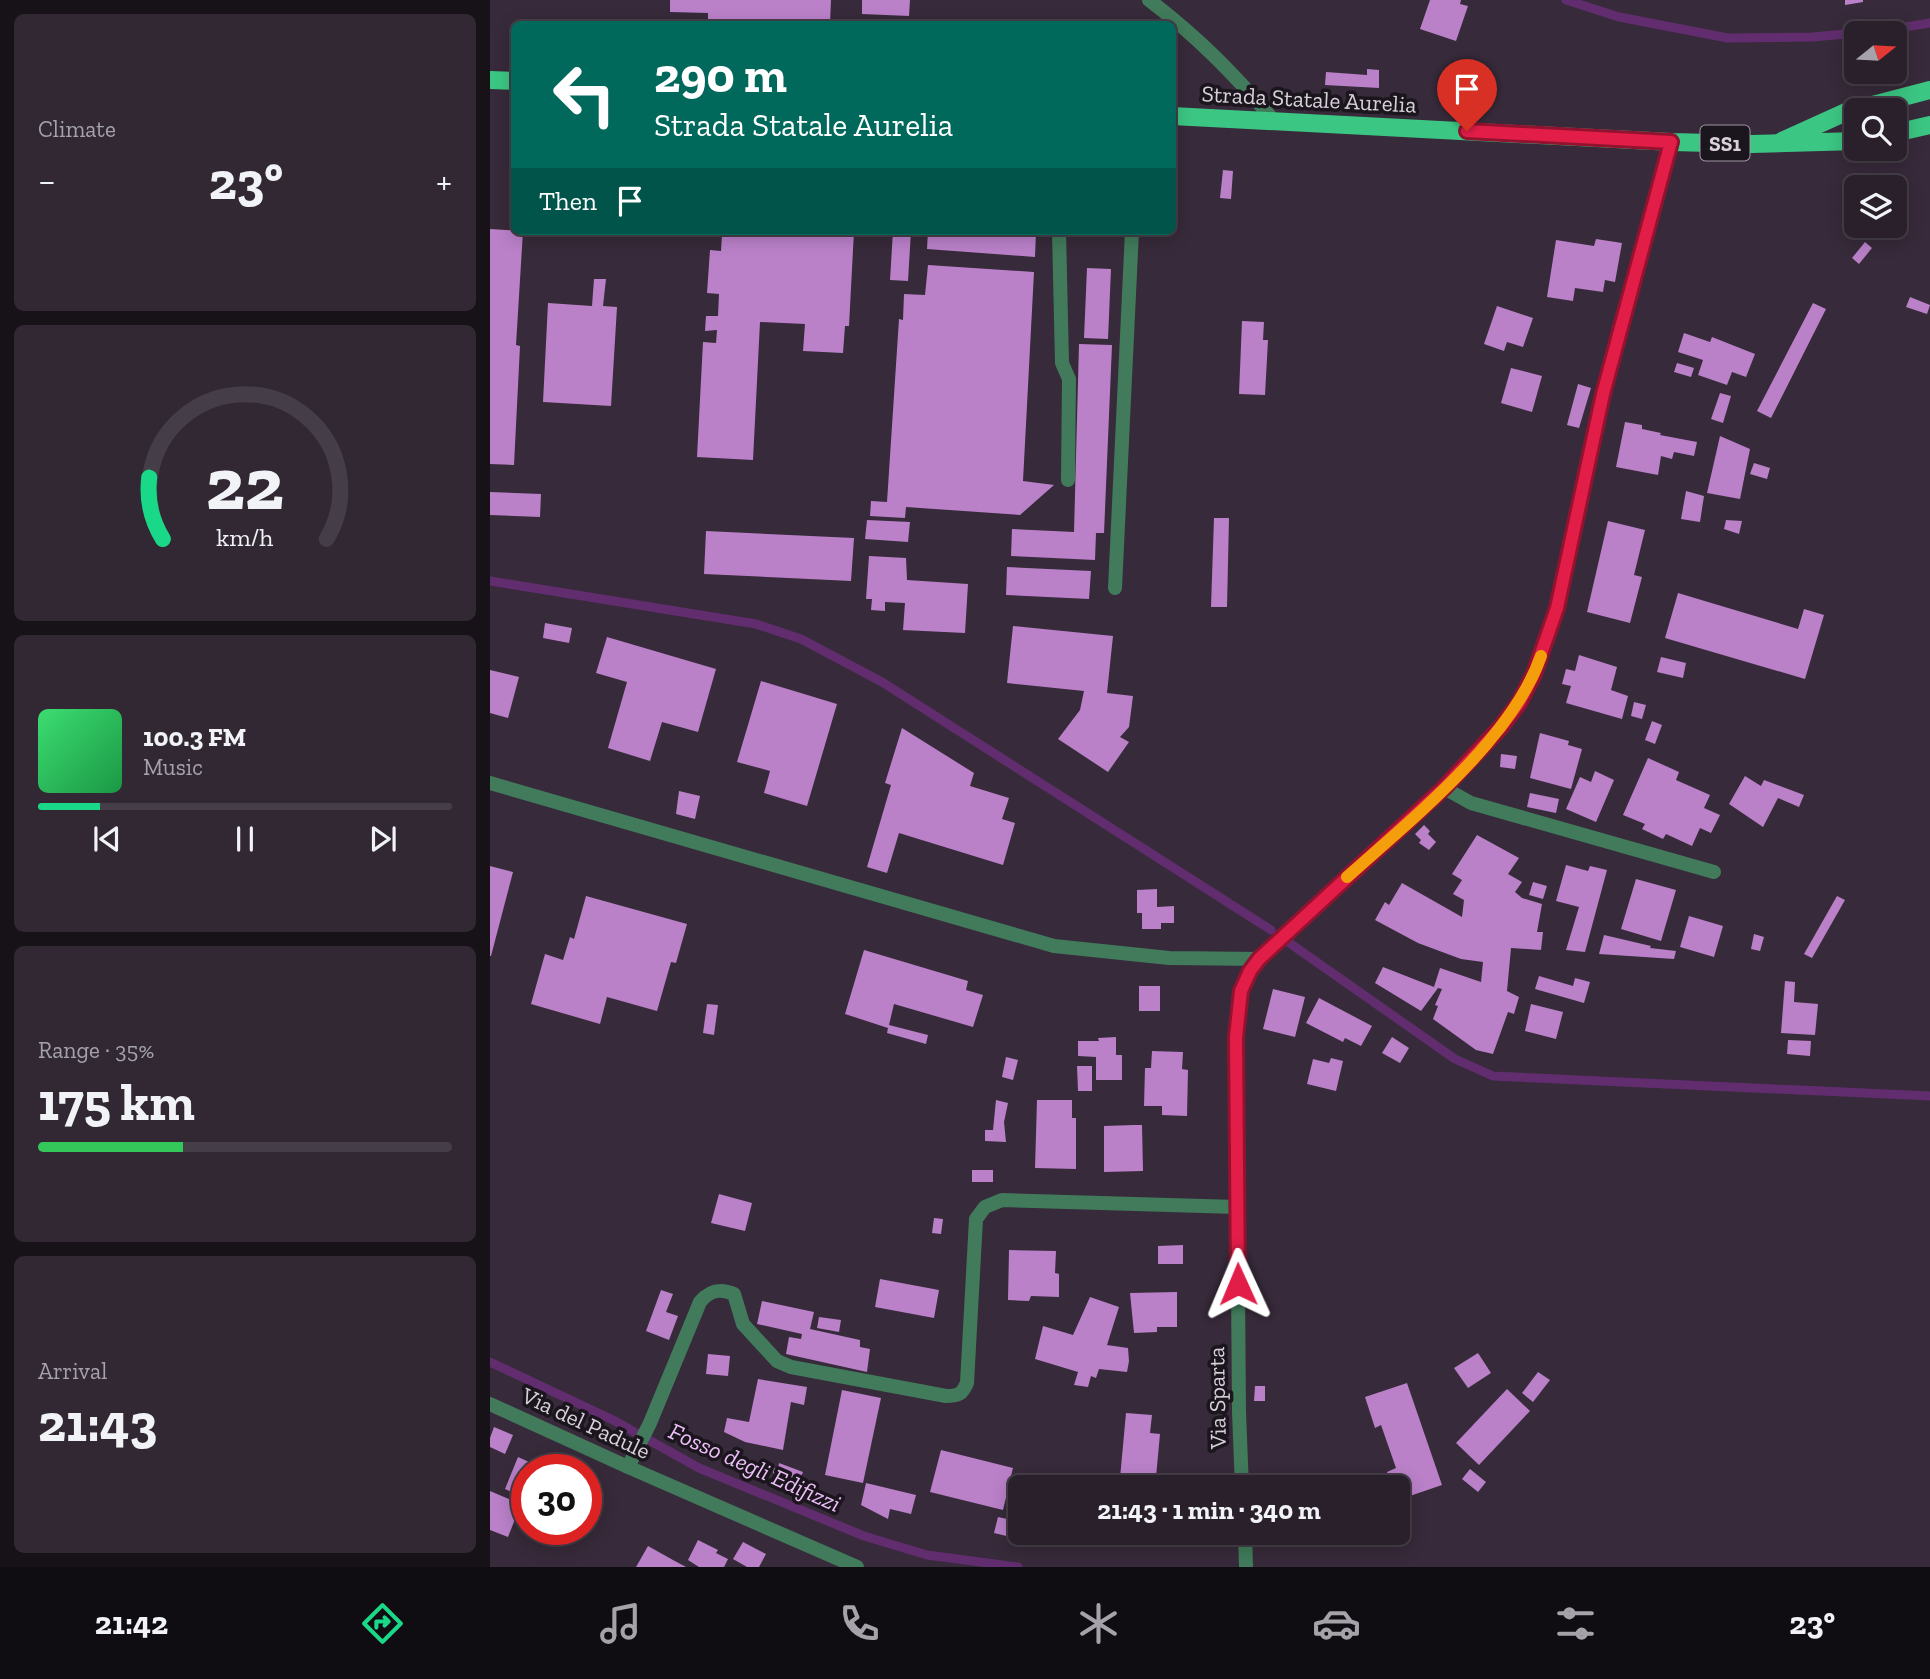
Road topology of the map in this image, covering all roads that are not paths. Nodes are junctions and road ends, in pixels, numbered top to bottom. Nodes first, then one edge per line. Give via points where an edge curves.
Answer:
1 (1149, 0) edge
2 (490, 80) edge
3 (511, 81) edge
4 (1930, 90) edge
5 (1176, 116) edge
6 (1275, 122) junction
7 (1930, 125) edge
8 (1907, 130) edge
9 (1844, 141) edge
10 (1671, 142) junction
11 (1779, 142) junction
12 (1059, 235) edge
13 (1132, 235) edge
14 (1068, 480) dead end
15 (1115, 588) dead end
16 (490, 783) edge
17 (1444, 788) junction
18 (1714, 872) dead end
19 (1259, 959) junction
20 (1237, 1207) junction
21 (490, 1404) edge
22 (628, 1467) junction
23 (1242, 1475) edge
24 (1245, 1545) edge
25 (1246, 1566) edge
26 (857, 1567) edge

1 - 6 street via 1188,29
2 - 3 main road
4 - 11 main road, Strada Statale Aurelia / SS1 via 1829,117
5 - 6 main road, Strada Statale Aurelia / SS1
6 - 10 main road, Strada Statale Aurelia / SS1
7 - 8 main road
9 - 11 main road, Strada Statale Aurelia / SS1
10 - 11 main road, Strada Statale Aurelia / SS1
10 - 17 street, Via Sparta via 1603,394 1557,608 1544,647 1519,703
12 - 14 street via 1062,363 1069,379
13 - 15 street
16 - 19 street via 1055,946 1169,958
17 - 18 street via 1471,803
17 - 19 street, Via Sparta
19 - 20 street, Via Sparta via 1241,991 1236,1037
20 - 22 street via 1002,1200 985,1207 976,1219 967,1383 958,1396 777,1361 743,1324 734,1294 715,1290 700,1302
20 - 23 street, Via Sparta
21 - 22 street, Via del Padule
22 - 26 street, Via del Padule
24 - 25 street

